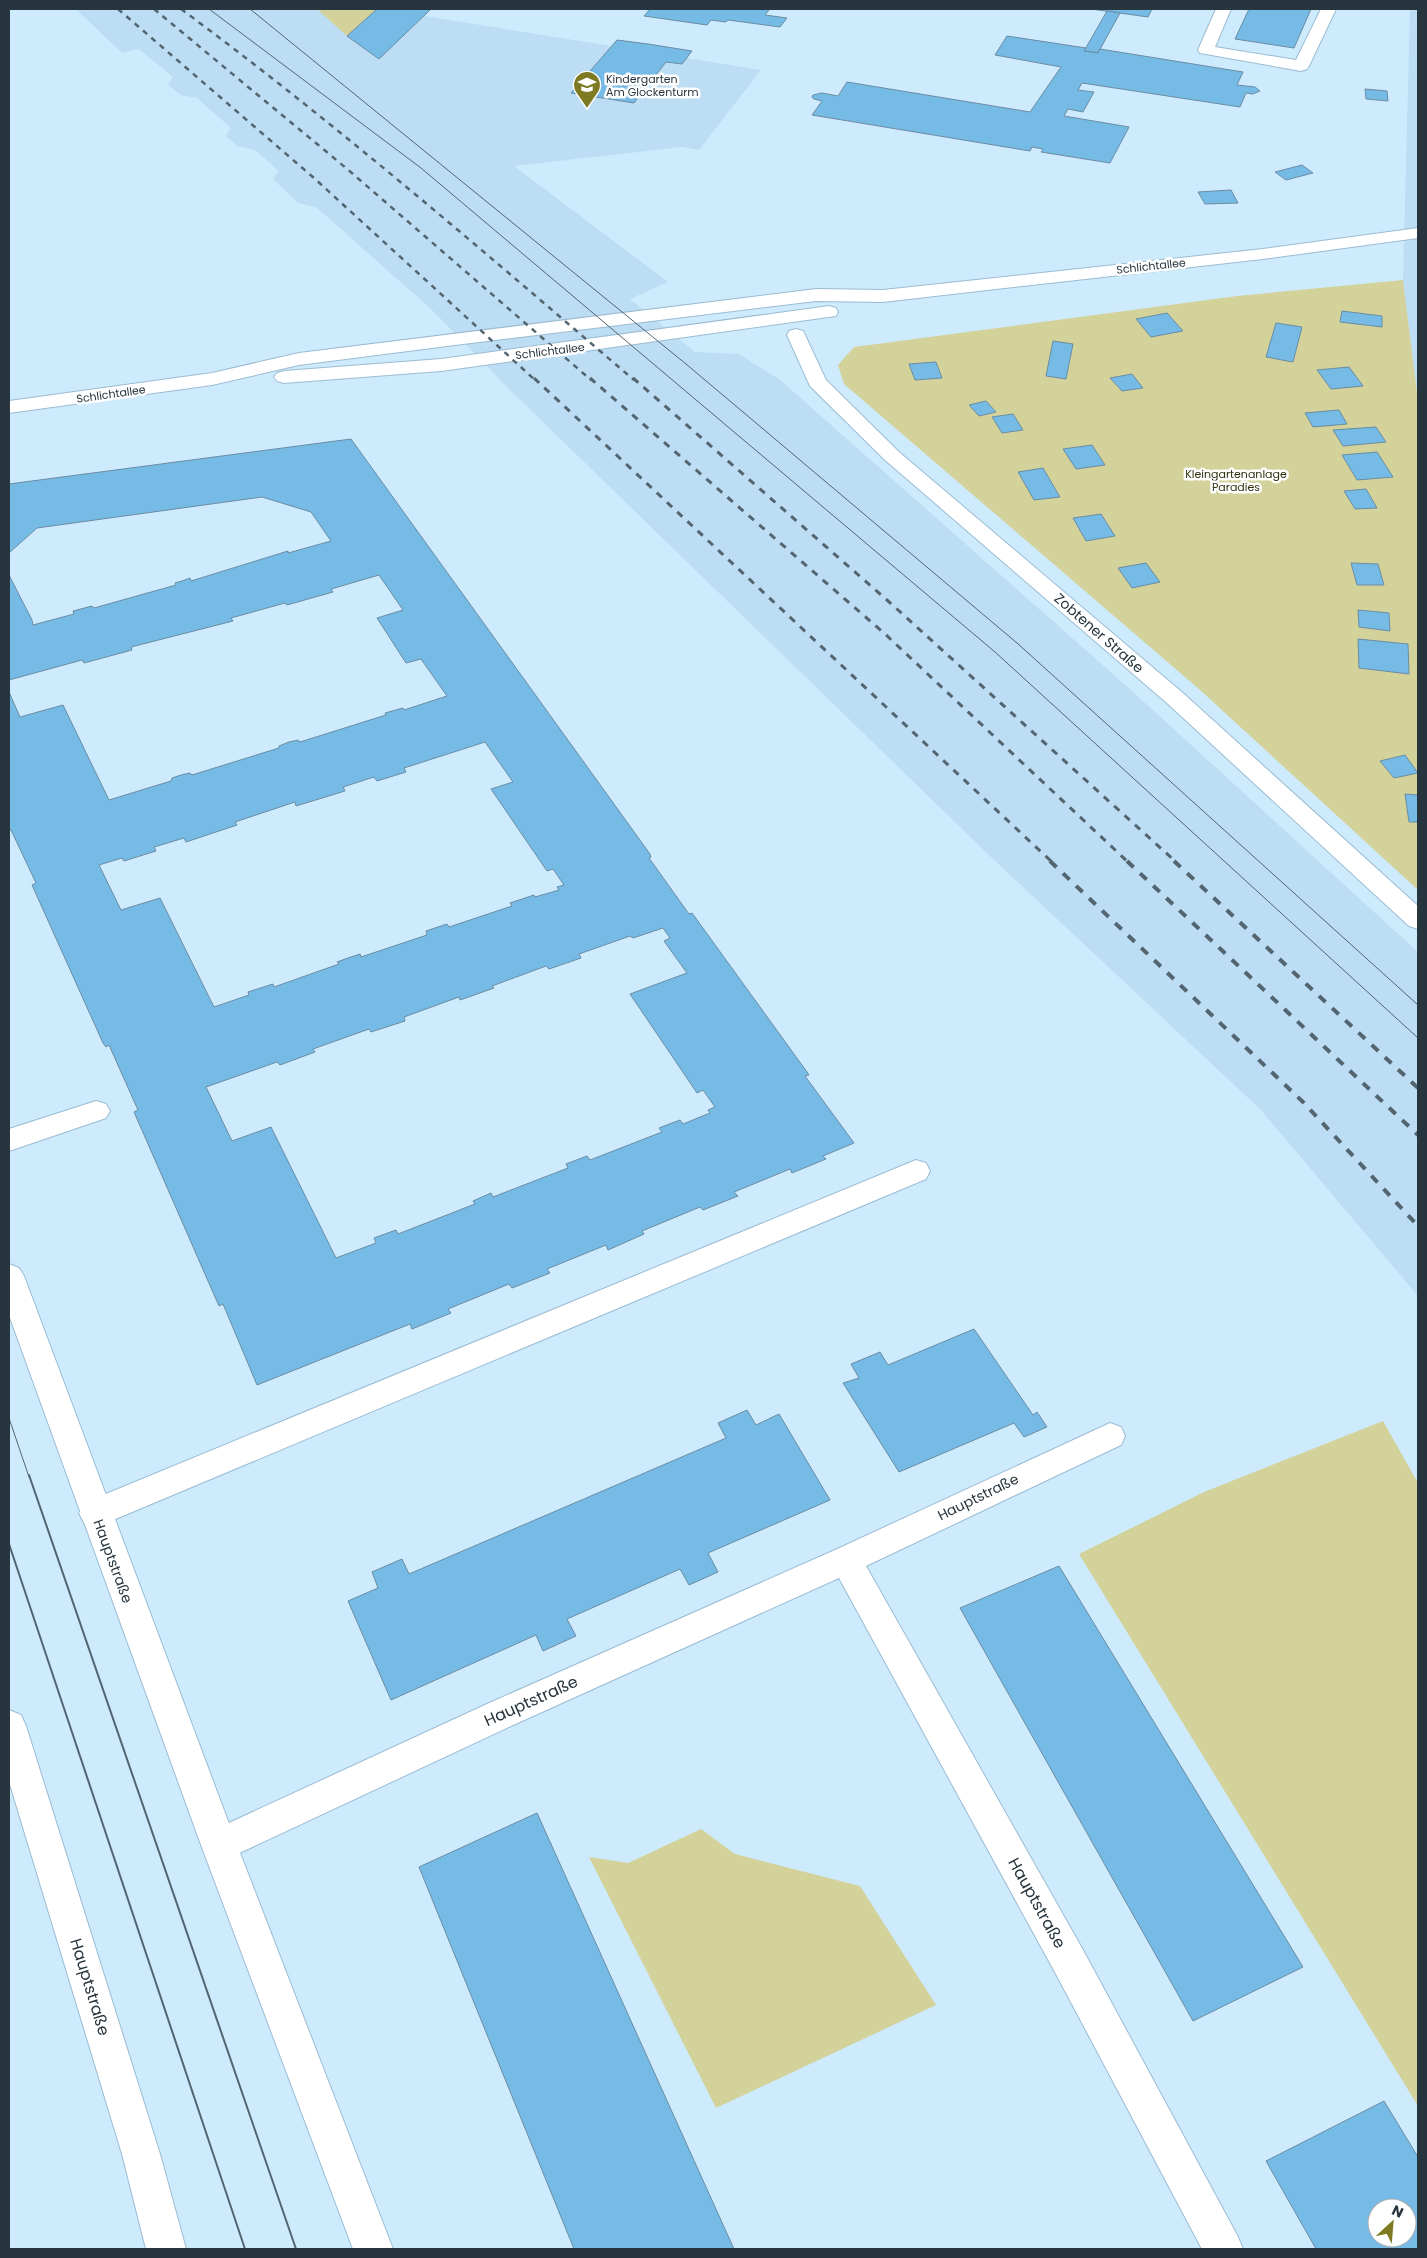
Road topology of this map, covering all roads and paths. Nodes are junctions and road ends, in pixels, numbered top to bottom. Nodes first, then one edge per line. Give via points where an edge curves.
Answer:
1 (1223, 9) edge
2 (1328, 9) edge
3 (1418, 233) edge
4 (796, 335) dead end
5 (9, 407) edge
6 (1418, 920) edge
7 (96, 1111) dead end
8 (9, 1140) edge
9 (916, 1171) dead end
10 (9, 1276) edge
11 (1110, 1436) dead end
12 (95, 1513) junction
13 (846, 1560) junction
14 (9, 1726) edge
15 (218, 1845) junction
16 (166, 2249) edge
17 (373, 2249) edge
18 (1223, 2249) edge

1 - 2 street via 1206,50 1301,66
3 - 5 street, Schlichtallee via 1263,254 883,296 831,312 441,365 321,376 212,379
4 - 6 street, Zobtener Straße via 817,382 892,456 1176,699
7 - 8 street
9 - 12 street
10 - 12 street, Hauptstraße
11 - 13 street, Hauptstraße
12 - 15 street, Hauptstraße
13 - 15 street, Hauptstraße
13 - 18 street, Hauptstraße via 1070,1963
14 - 16 street, Hauptstraße via 141,2154
15 - 17 street, Hauptstraße

